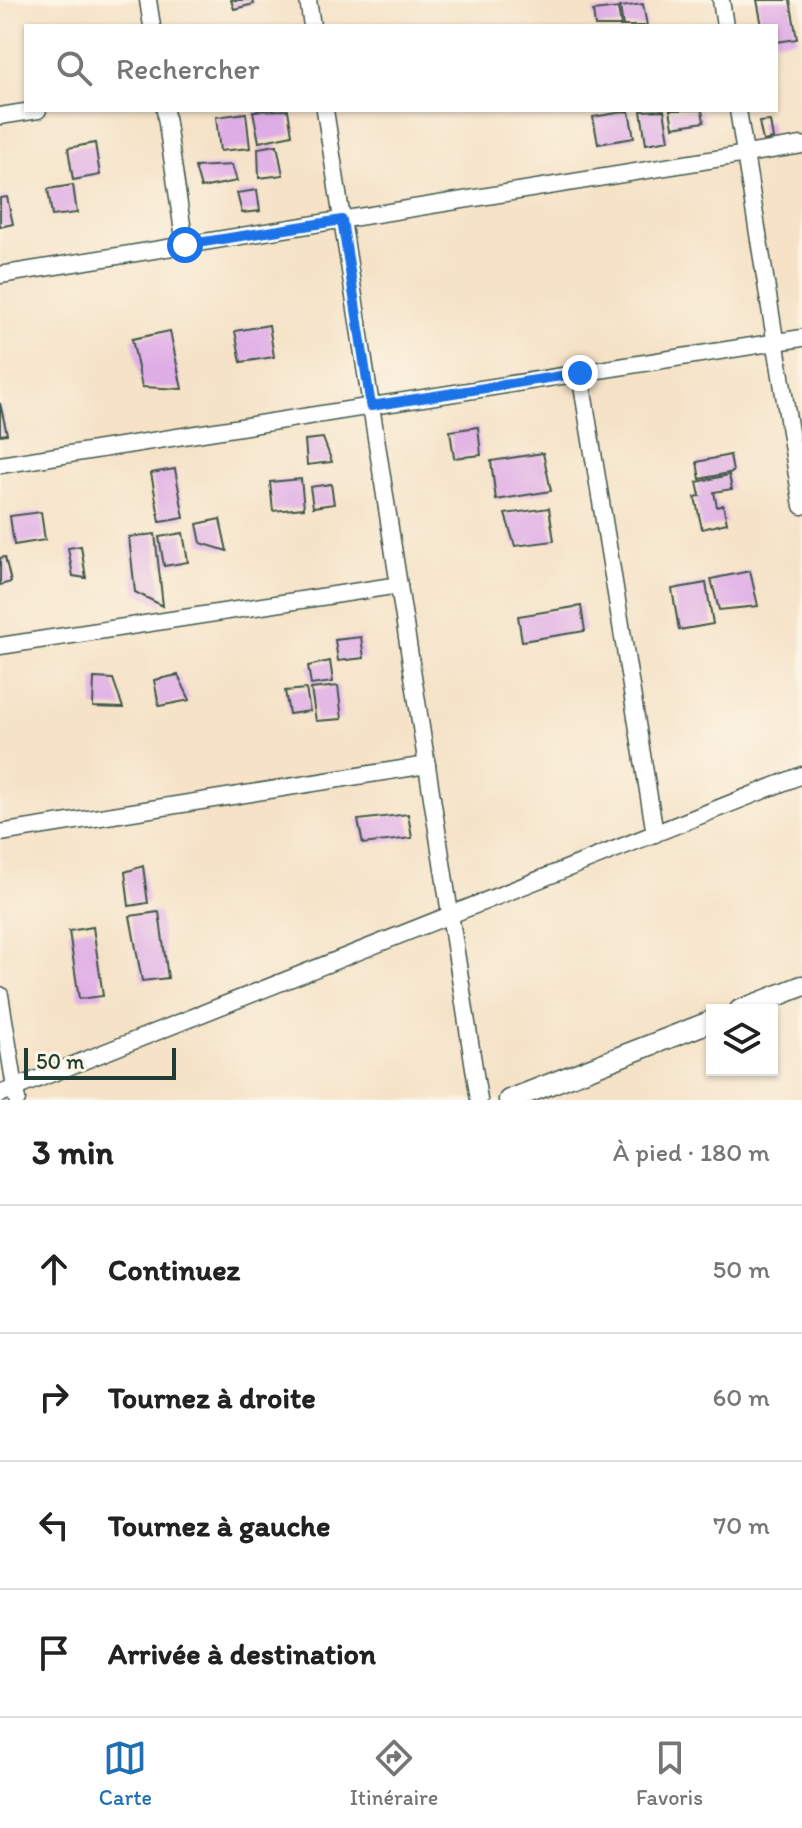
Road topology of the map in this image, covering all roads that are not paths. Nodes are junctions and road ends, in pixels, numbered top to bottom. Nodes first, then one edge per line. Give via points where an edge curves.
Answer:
1 (148, 0) edge
2 (308, 0) edge
3 (721, 0) edge
4 (152, 24) edge
5 (312, 24) edge
6 (725, 24) edge
7 (25, 112) edge
8 (165, 112) edge
9 (325, 112) edge
10 (738, 112) edge
11 (0, 116) edge
12 (802, 145) edge
13 (746, 154) junction
14 (342, 220) junction
15 (185, 245) junction
16 (0, 275) edge
17 (802, 338) edge
18 (776, 342) junction
19 (580, 373) junction
20 (371, 406) junction
21 (0, 465) edge
22 (802, 506) edge
23 (399, 585) junction
24 (0, 646) edge
25 (427, 765) junction
26 (802, 775) edge
27 (0, 833) edge
28 (655, 834) junction
29 (450, 914) junction
30 (802, 986) edge
31 (0, 995) edge
32 (756, 1004) edge
33 (706, 1023) edge
34 (11, 1094) edge
35 (479, 1100) edge
36 (509, 1100) edge

1 - 4 street
2 - 5 street
3 - 6 street
7 - 11 street
8 - 15 street
9 - 14 street
10 - 13 street
12 - 13 street
13 - 14 street
13 - 18 street
14 - 15 street
14 - 20 street
15 - 16 street
17 - 18 street
18 - 19 street
18 - 22 street
19 - 20 street
19 - 28 street
20 - 21 street
20 - 23 street
23 - 24 street
23 - 25 street
25 - 27 street
25 - 29 street
26 - 28 street
28 - 29 street
29 - 34 street
29 - 35 street
30 - 32 street
31 - 34 street
33 - 36 street

